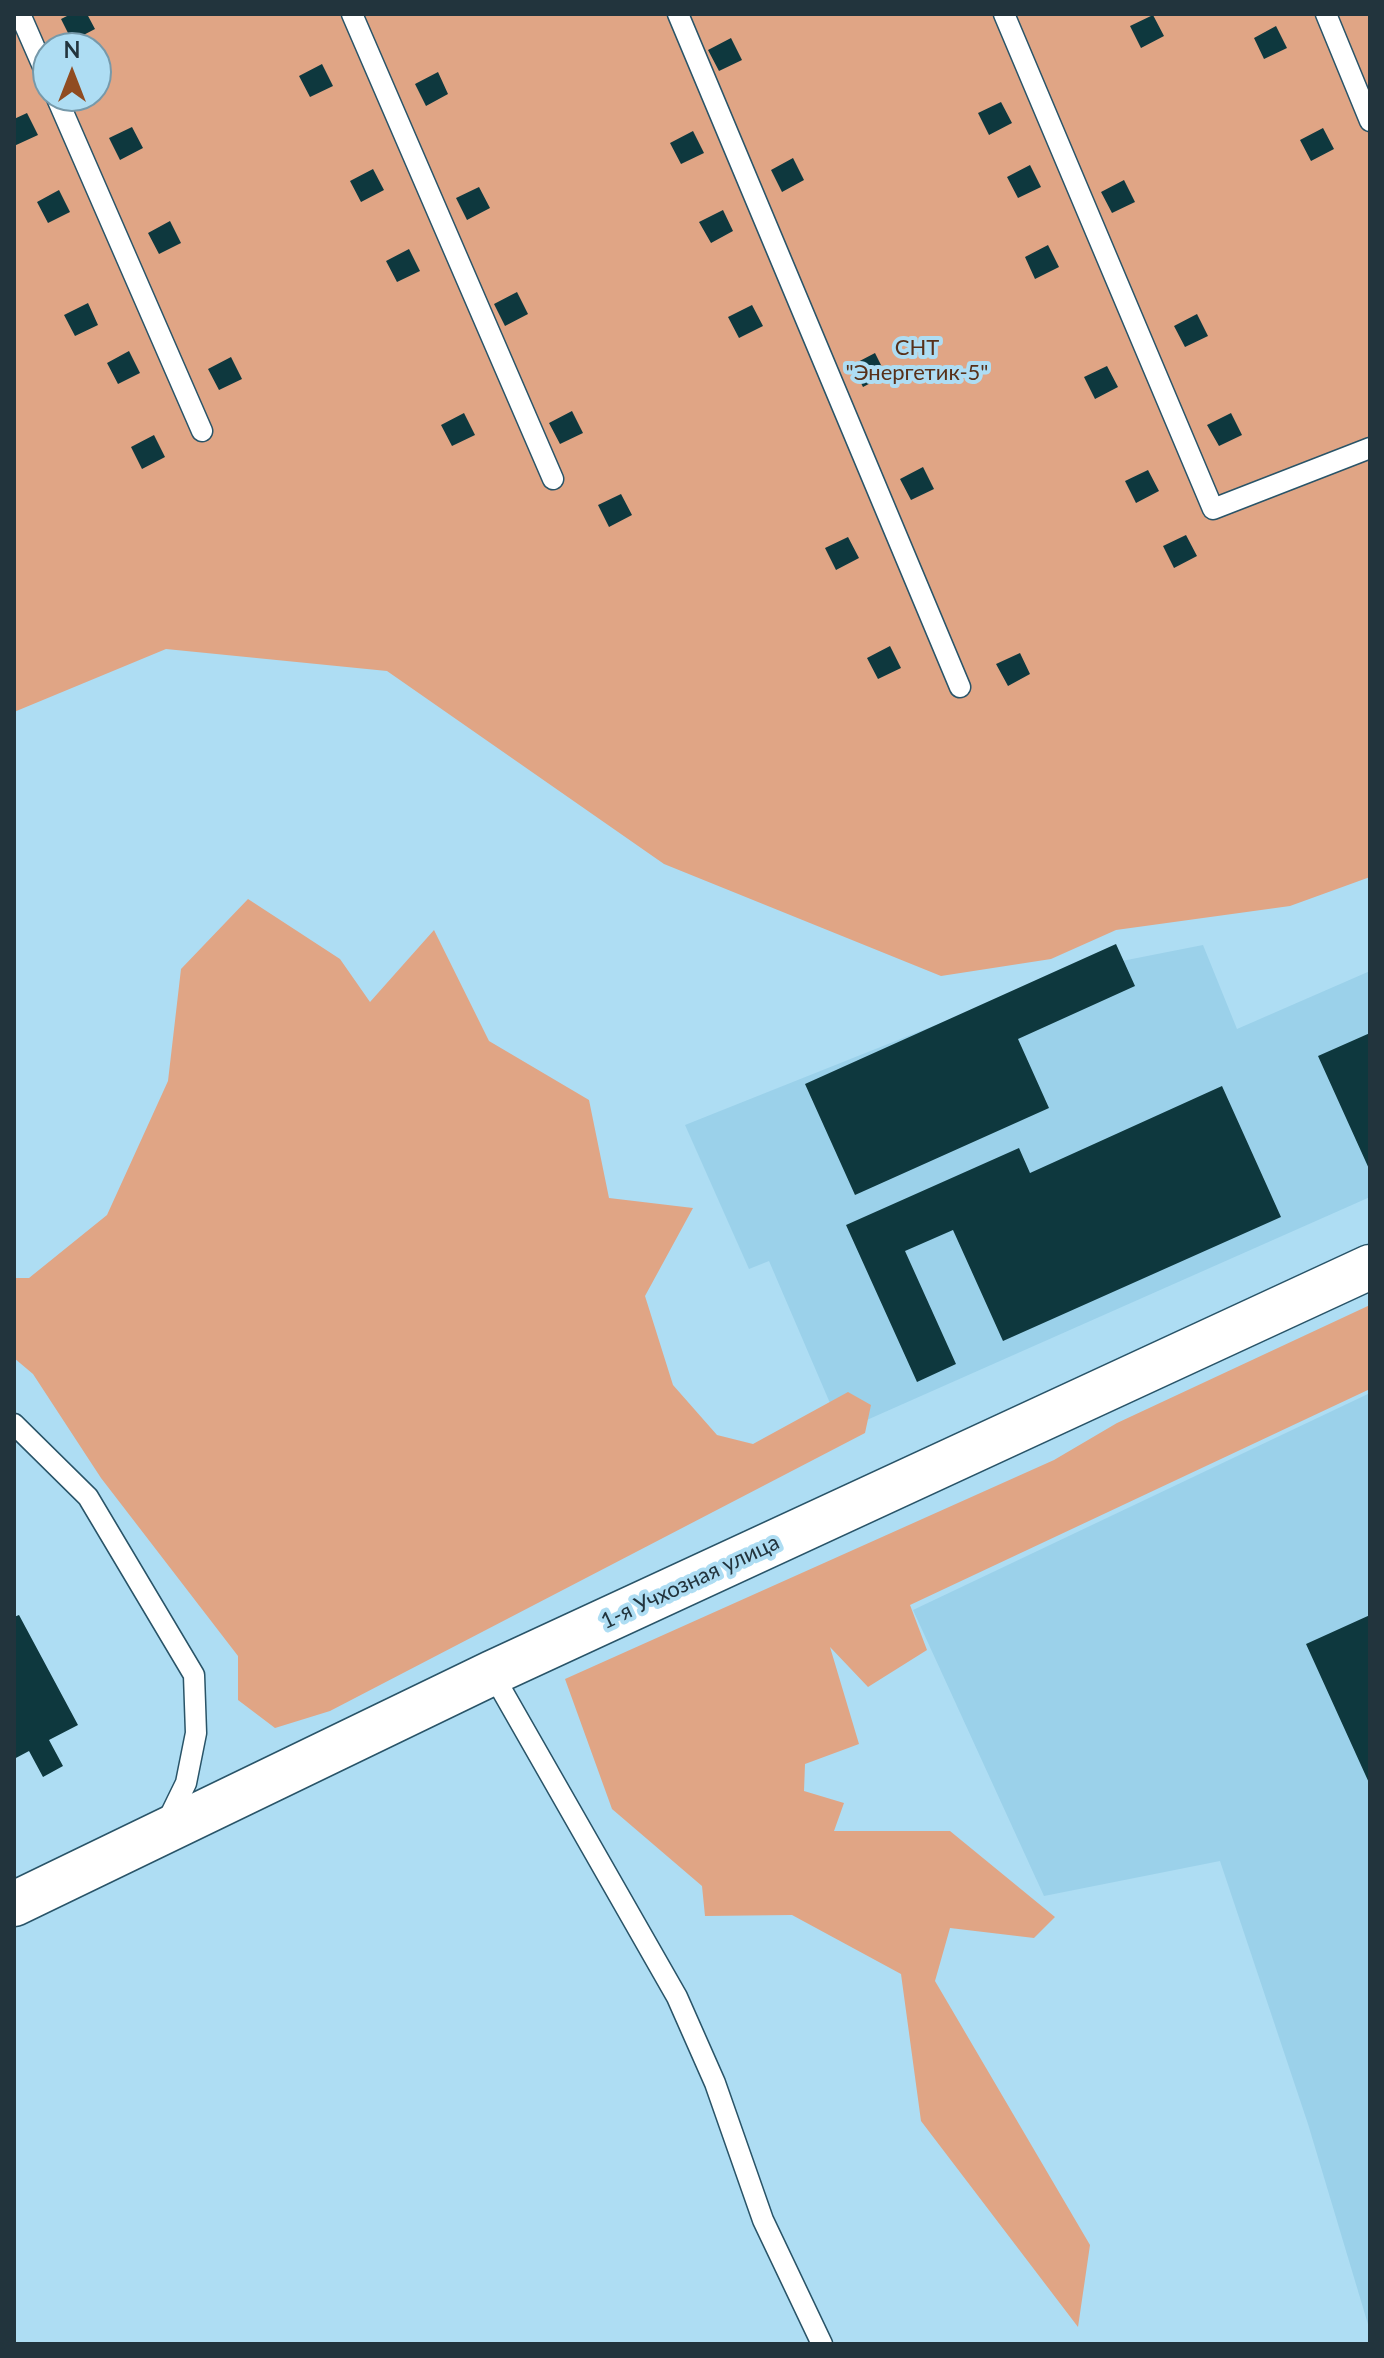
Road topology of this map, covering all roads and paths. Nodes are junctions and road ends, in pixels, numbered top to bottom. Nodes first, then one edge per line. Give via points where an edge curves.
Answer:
1 (20, 14) edge
2 (352, 14) edge
3 (678, 14) edge
4 (1004, 14) edge
5 (1326, 14) edge
6 (32, 41) edge
7 (63, 112) edge
8 (1370, 121) edge
9 (202, 431) dead end
10 (1370, 448) edge
11 (553, 479) dead end
12 (960, 687) dead end
13 (1370, 1267) edge
14 (14, 1424) edge
15 (492, 1673) junction
16 (161, 1833) junction
17 (14, 1904) edge
18 (822, 2344) edge

1 - 6 lane
2 - 11 lane
3 - 12 lane
4 - 10 lane via 1213,509
5 - 8 lane
7 - 9 lane
13 - 15 street, 1-я Учхозная улица
14 - 16 lane via 88,1497 194,1675 196,1733 186,1783
15 - 16 street, 1-я Учхозная улица
15 - 18 lane via 677,1997 715,2083 763,2220
16 - 17 street, 1-я Учхозная улица

